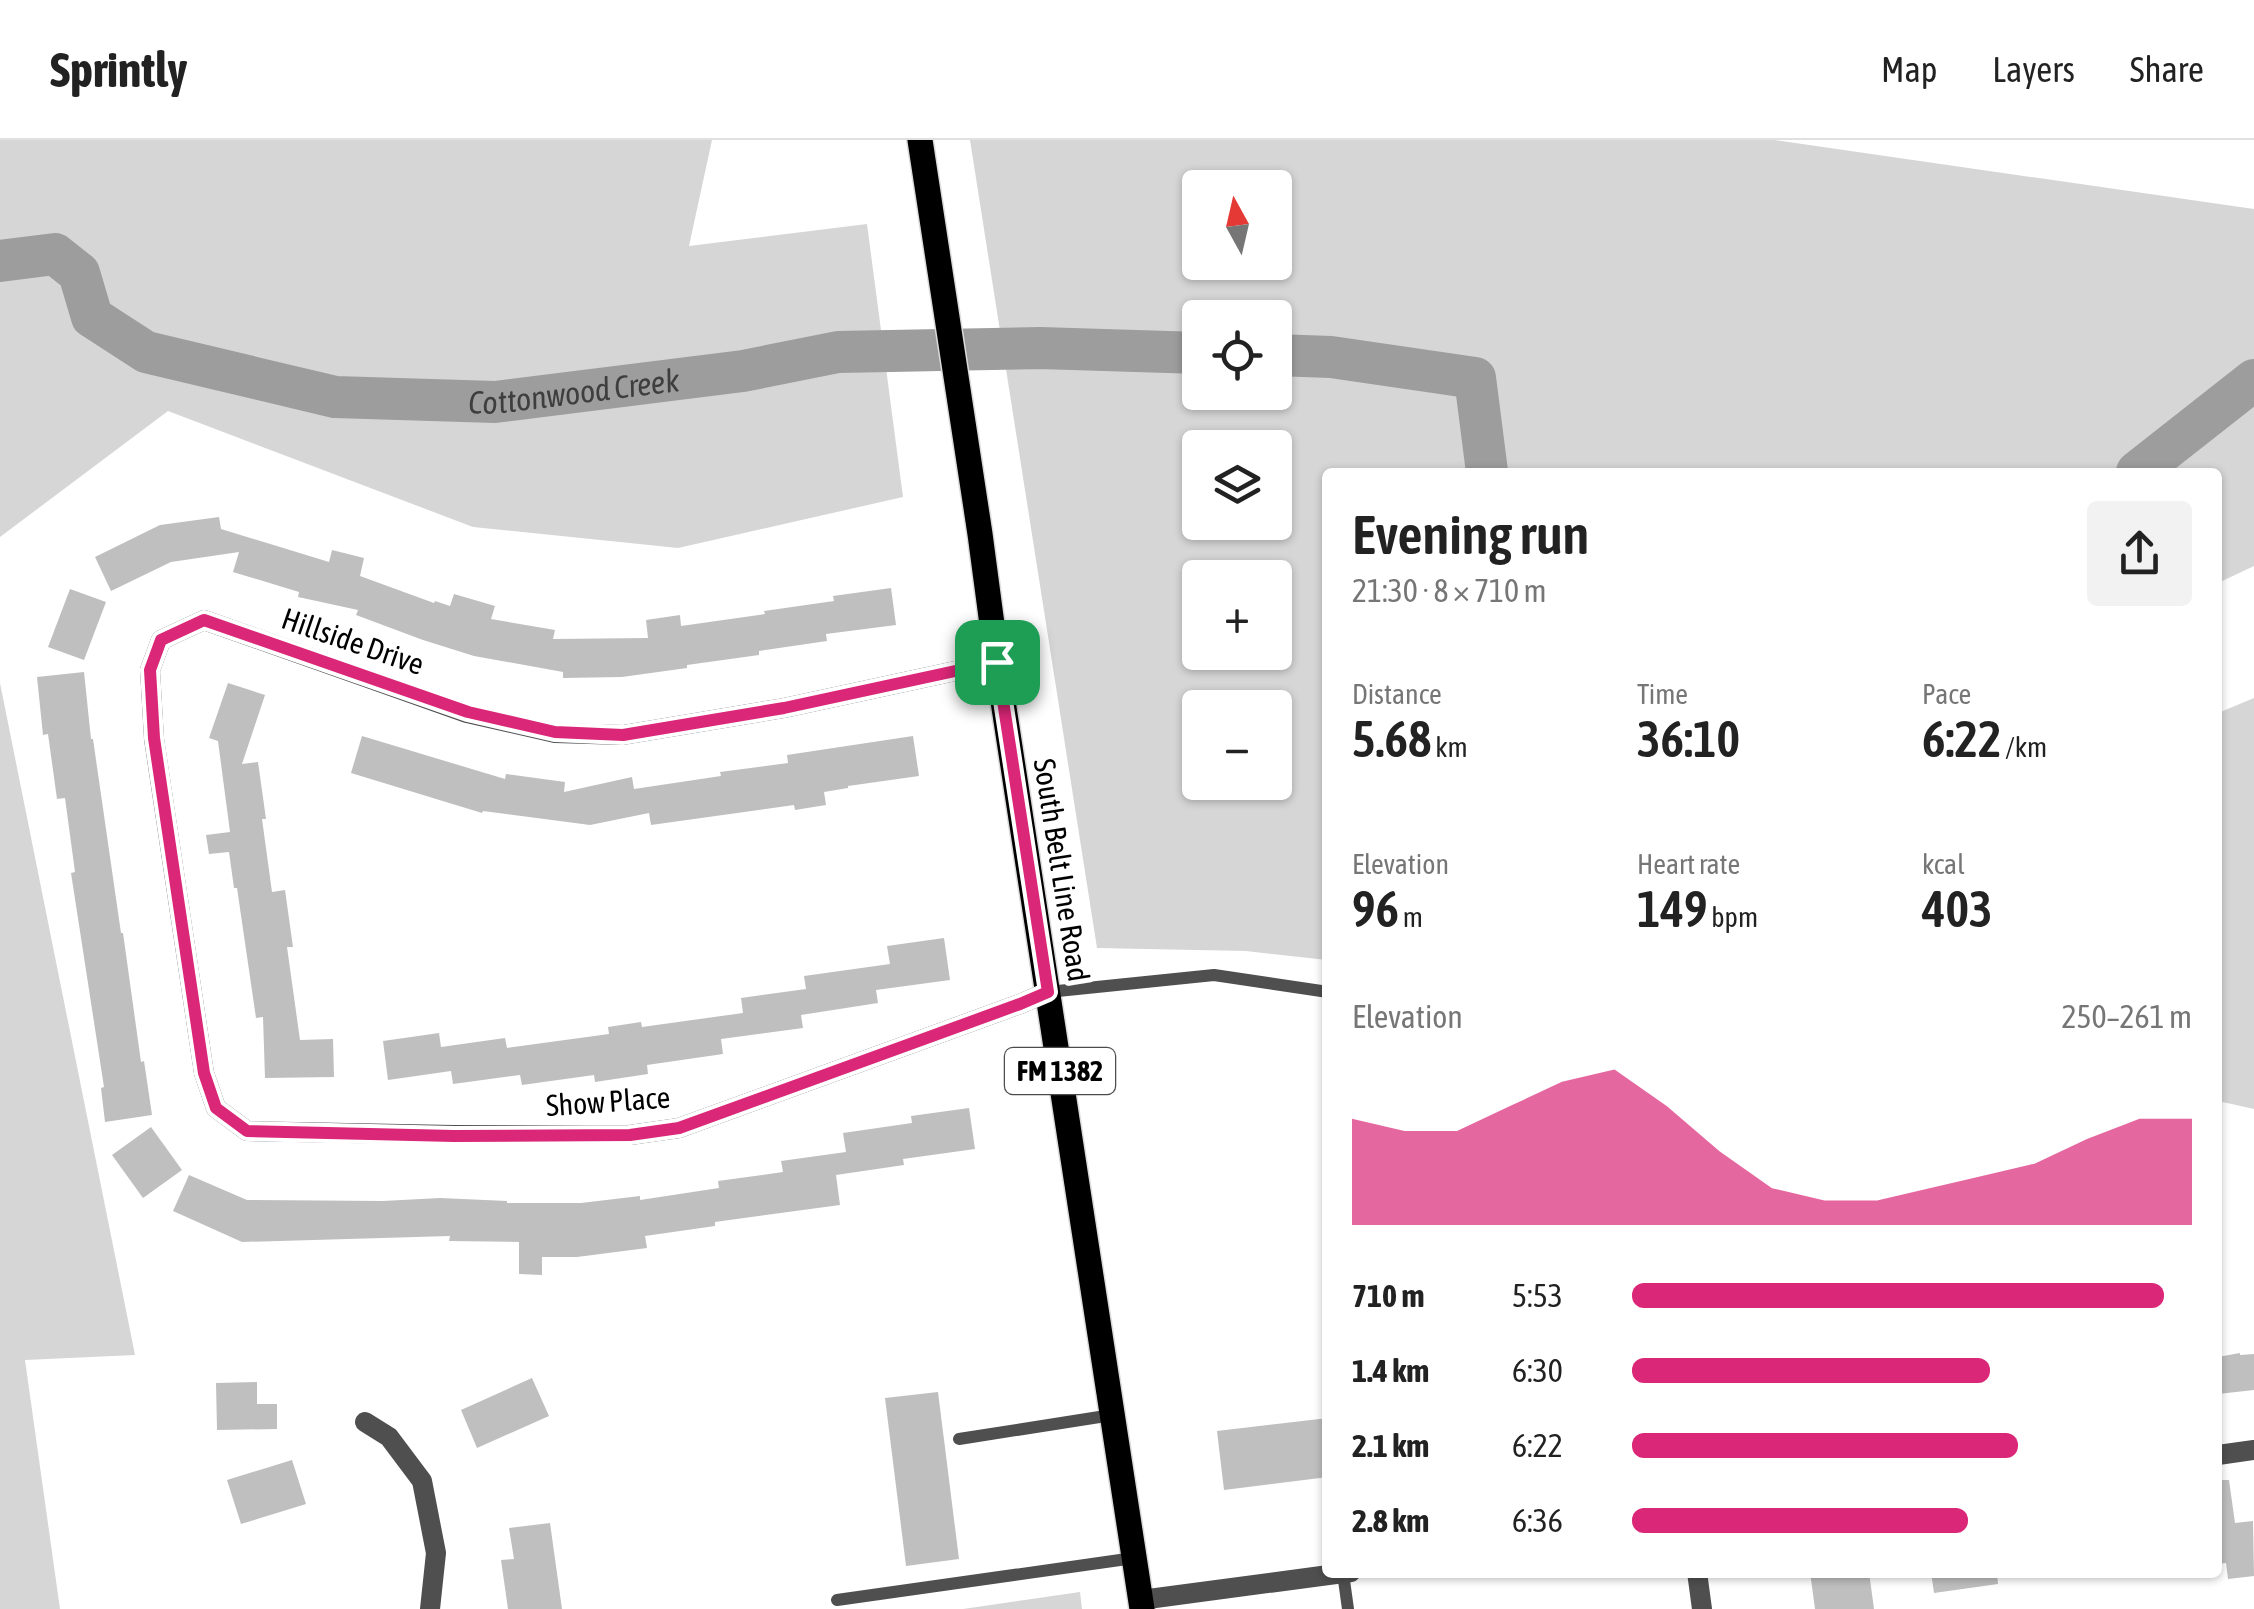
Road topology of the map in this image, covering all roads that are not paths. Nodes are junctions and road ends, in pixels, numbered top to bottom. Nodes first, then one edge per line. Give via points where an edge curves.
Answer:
1 (920, 140) edge
2 (997, 662) junction
3 (1322, 991) edge
4 (1048, 992) junction
5 (216, 1108) joint
6 (1112, 1415) junction
7 (364, 1422) dead end
8 (959, 1438) dead end
9 (2254, 1450) edge
10 (2222, 1454) edge
11 (1134, 1558) junction
12 (1322, 1577) edge
13 (1347, 1578) edge
14 (1697, 1578) edge
15 (837, 1600) dead end
16 (1141, 1604) edge
17 (430, 1609) edge
18 (1348, 1609) edge
19 (1702, 1609) edge

1 - 2 main road, South Belt Line Road / FM 1382
2 - 4 main road, South Belt Line Road / FM 1382
2 - 5 street, Hillside Drive via 623,735 555,732 468,712 204,620 161,640 150,670 154,738 204,1073
3 - 4 lane via 1214,975
4 - 5 street, Show Place via 679,1128 630,1135 247,1131
4 - 6 main road, South Belt Line Road / FM 1382
6 - 8 lane
6 - 11 main road, South Belt Line Road / FM 1382
7 - 17 street via 389,1437 422,1481 436,1553
9 - 10 street
11 - 15 lane
11 - 16 main road, South Belt Line Road / FM 1382
12 - 16 street
13 - 18 lane
14 - 19 street

